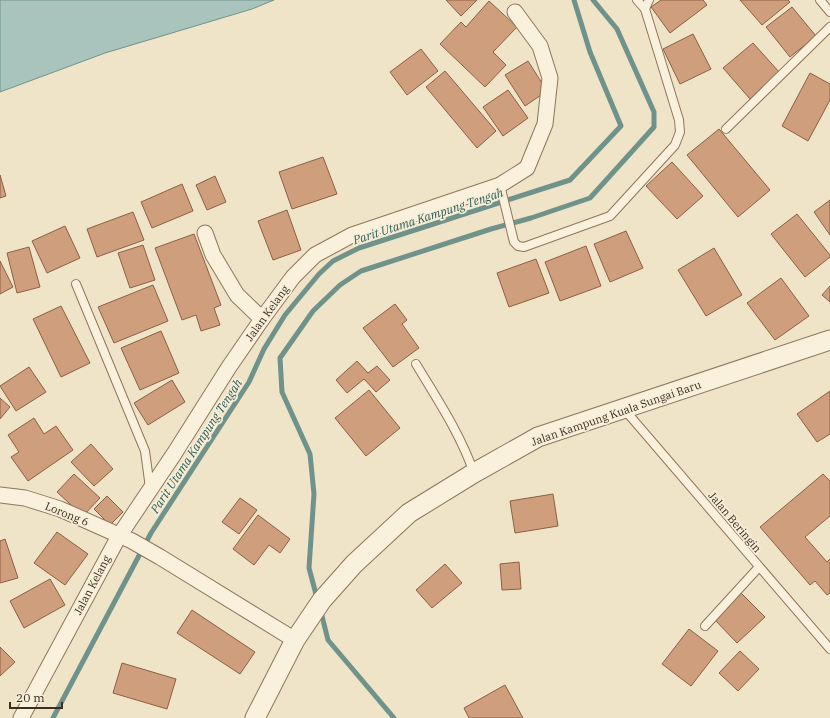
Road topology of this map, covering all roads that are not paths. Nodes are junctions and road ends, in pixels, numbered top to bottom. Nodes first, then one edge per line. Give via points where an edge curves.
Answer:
1 (637, 0) edge
2 (649, 0) edge
3 (645, 10) junction
4 (515, 12) dead end
5 (830, 27) edge
6 (726, 129) dead end
7 (500, 185) junction
8 (205, 234) dead end
9 (76, 284) dead end
10 (262, 319) junction
11 (830, 340) edge
12 (416, 364) dead end
13 (624, 409) junction
14 (474, 473) junction
15 (150, 490) junction
16 (0, 495) edge
17 (125, 539) junction
18 (759, 567) junction
19 (705, 626) dead end
20 (296, 640) junction
21 (830, 649) edge
22 (21, 718) edge
23 (255, 718) edge

1 - 3 lane
2 - 3 lane
3 - 7 lane via 679,120 680,132 675,145 610,216 524,247 518,246 512,237
4 - 7 street, Jalan Kelang via 540,46 550,78 545,124 526,168
5 - 6 lane
7 - 10 street, Jalan Kelang via 352,236 315,255 293,277
8 - 10 street via 237,295
9 - 15 lane via 145,451
10 - 15 street, Jalan Kelang
11 - 13 street, Jalan Kampung Kuala Sungai Baru
12 - 14 lane via 455,428
13 - 14 street, Jalan Kampung Kuala Sungai Baru via 538,437
13 - 18 lane, Jalan Beringin
14 - 20 street, Jalan Kampung Kuala Sungai Baru via 409,513 354,564 322,600
15 - 17 street, Jalan Kelang
16 - 17 street, Lorong 6 via 25,498 60,508
17 - 20 street, Lorong 6 via 160,557
17 - 22 street, Jalan Kelang
18 - 19 lane
18 - 21 lane, Jalan Beringin
20 - 23 street, Jalan Kampung Kuala Sungai Baru

